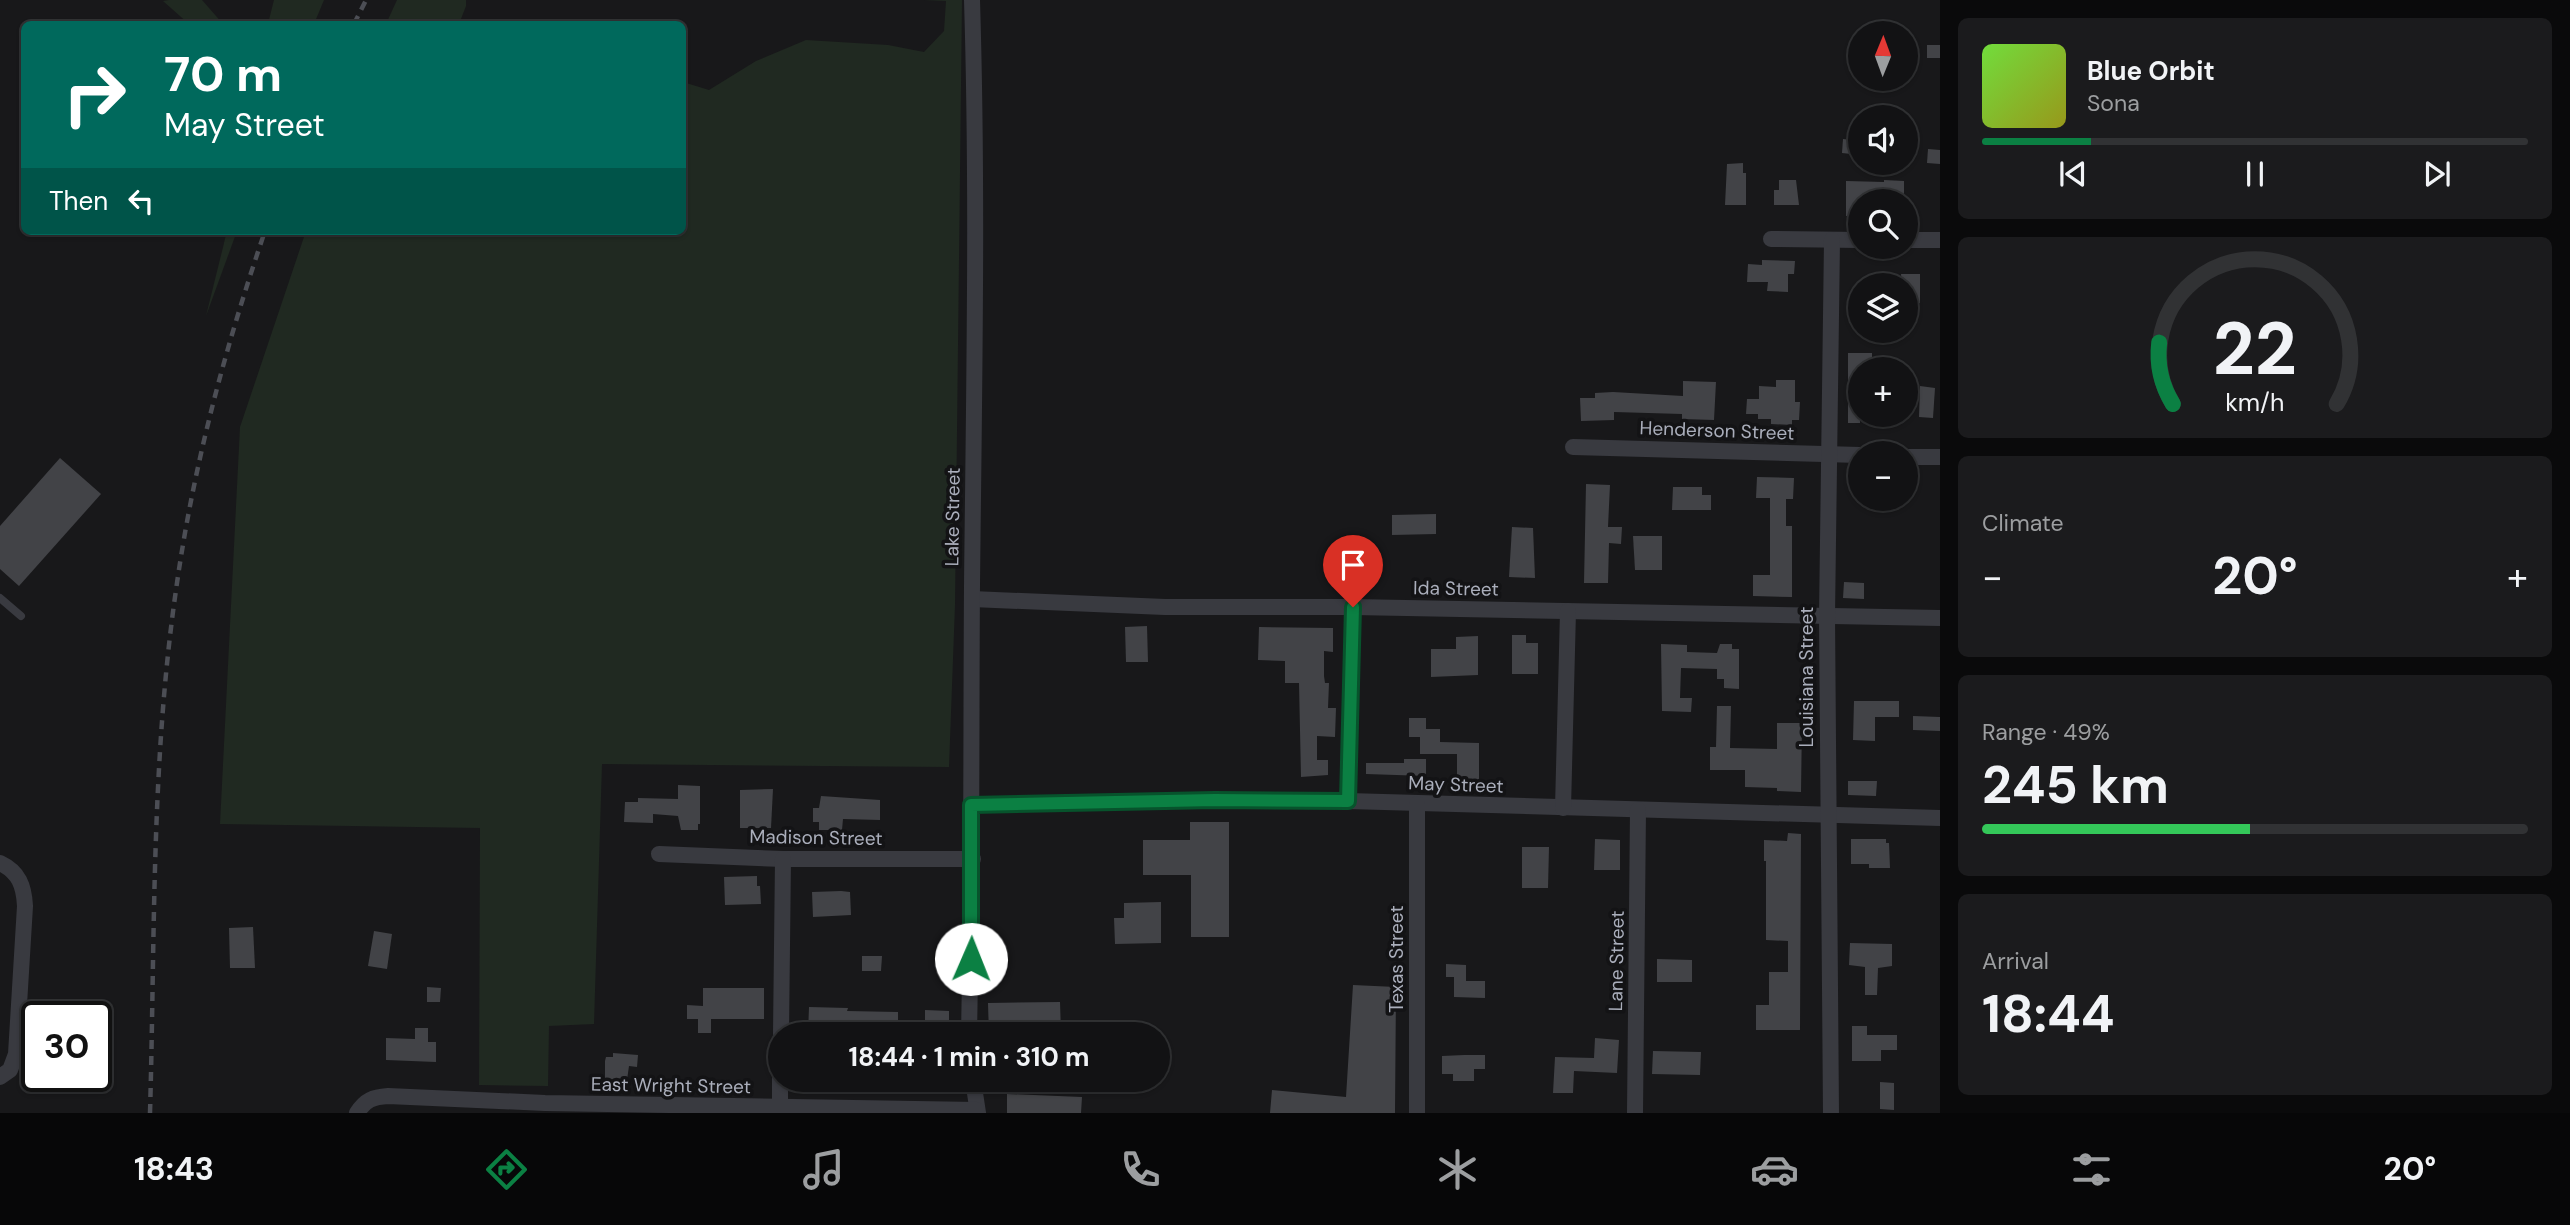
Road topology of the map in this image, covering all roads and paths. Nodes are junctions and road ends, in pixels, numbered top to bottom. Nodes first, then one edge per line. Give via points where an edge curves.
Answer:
1 (972, 0) edge
2 (1771, 239) dead end
3 (1832, 240) junction
4 (1848, 240) edge
5 (1918, 240) edge
6 (1940, 240) edge
7 (1573, 447) dead end
8 (1830, 454) junction
9 (1848, 455) edge
10 (1918, 457) edge
11 (1940, 457) edge
12 (0, 598) edge
13 (972, 599) junction
14 (1353, 607) junction
15 (1568, 611) junction
16 (21, 616) dead end
17 (1827, 616) junction
18 (1940, 618) edge
19 (1348, 801) junction
20 (1417, 804) junction
21 (971, 805) junction
22 (1563, 808) junction
23 (1638, 810) junction
24 (1827, 815) junction
25 (1940, 818) edge
26 (659, 854) dead end
27 (783, 859) junction
28 (973, 859) junction
29 (0, 863) edge
30 (781, 1022) edge
31 (969, 1022) edge
32 (2, 1076) edge
33 (780, 1092) edge
34 (975, 1092) edge
35 (361, 1107) edge
36 (545, 1108) edge
37 (780, 1110) edge
38 (978, 1111) edge
39 (1417, 1113) edge
40 (1635, 1113) edge
41 (1830, 1113) edge

1 - 13 street, Lake Street via 977,150
2 - 3 street
3 - 4 street
3 - 8 street, Louisiana Street
5 - 6 street
7 - 8 street, Henderson Street
8 - 9 street, Henderson Street
8 - 17 street, Louisiana Street
10 - 11 street
12 - 16 lane
13 - 14 street, Ida Street via 1165,607
13 - 21 street, Lake Street
14 - 15 street, Ida Street
14 - 19 street
15 - 17 street, Ida Street
15 - 22 street
17 - 18 street, Ida Street
17 - 24 street, Louisiana Street
19 - 20 street, May Street
19 - 21 street, May Street
20 - 22 street, May Street
20 - 39 street, Texas Street
21 - 28 street, Lake Street
22 - 23 street, May Street
23 - 24 street, May Street
23 - 40 street, Lane Street
24 - 25 street, May Street
24 - 41 street, Louisiana Street
26 - 27 street, Madison Street
27 - 28 street, Madison Street
27 - 30 street
28 - 31 street, Lake Street
29 - 32 street via 16,873 25,906 15,1063
33 - 37 street
34 - 38 street
35 - 36 street, East Wright Street via 375,1096 388,1096
36 - 37 street, East Wright Street
37 - 38 street, East Wright Street

